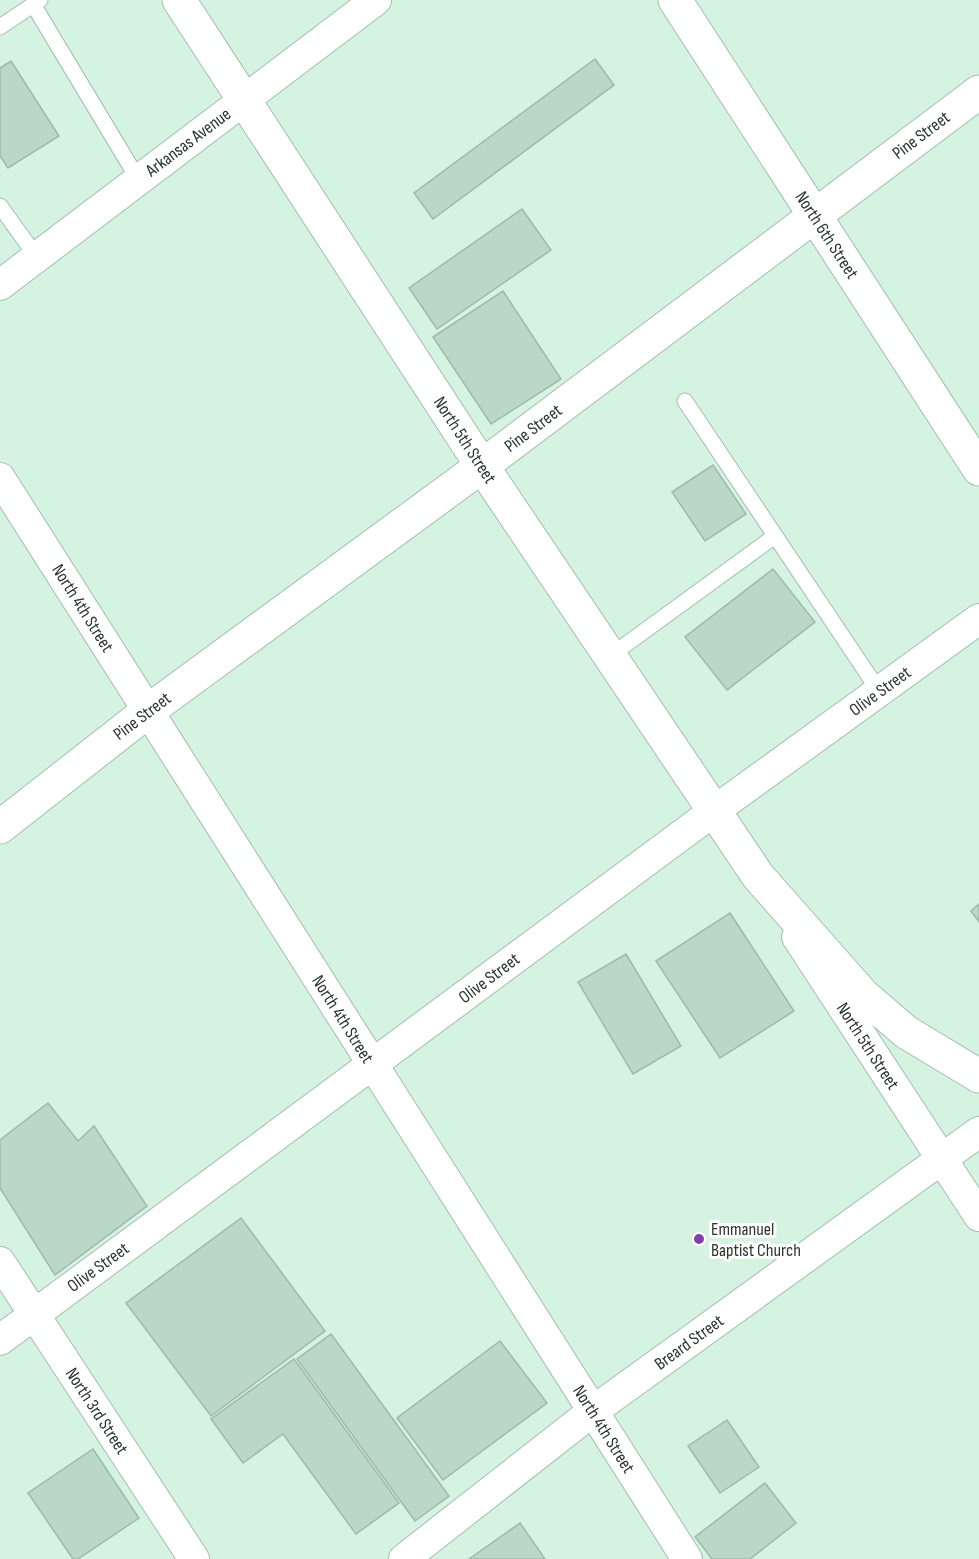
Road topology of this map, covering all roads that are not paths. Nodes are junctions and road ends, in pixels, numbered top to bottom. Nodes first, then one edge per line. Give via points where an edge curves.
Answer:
1 (179, 0) edge
2 (376, 0) edge
3 (675, 0) edge
4 (37, 3) edge
5 (0, 27) edge
6 (979, 92) edge
7 (244, 99) junction
8 (138, 179) junction
9 (0, 206) edge
10 (815, 216) junction
11 (36, 256) junction
12 (1, 281) edge
13 (685, 401) dead end
14 (482, 466) junction
15 (979, 469) edge
16 (0, 478) edge
17 (775, 536) junction
18 (979, 619) edge
19 (610, 656) junction
20 (879, 692) junction
21 (148, 711) junction
22 (714, 811) junction
23 (0, 826) edge
24 (758, 876) junction
25 (372, 1065) junction
26 (979, 1076) edge
27 (979, 1132) edge
28 (942, 1160) junction
29 (979, 1216) edge
30 (0, 1262) edge
31 (34, 1314) junction
32 (0, 1340) edge
33 (593, 1411) junction
34 (194, 1559) edge
35 (404, 1559) edge
36 (687, 1559) edge

1 - 7 main road, North 5th Street
2 - 7 street, Arkansas Avenue
3 - 10 main road, North 6th Street
4 - 5 lane
4 - 8 lane
6 - 10 main road, Pine Street
7 - 8 street, Arkansas Avenue
7 - 14 main road, North 5th Street
8 - 11 street, Arkansas Avenue
9 - 11 lane
10 - 14 main road, Pine Street
10 - 15 main road, North 6th Street
11 - 12 street, Arkansas Avenue
13 - 17 lane
14 - 19 main road, North 5th Street
14 - 21 main road, Pine Street
16 - 21 street, North 4th Street
17 - 19 lane
17 - 20 lane
18 - 20 street, Olive Street
19 - 22 main road, North 5th Street
20 - 22 street, Olive Street
21 - 23 main road, Pine Street
21 - 25 street, North 4th Street
22 - 24 main road, North 5th Street
22 - 25 street, Olive Street
24 - 26 main road, North 5th Street via 863,995 906,1032
24 - 28 street, North 5th Street
25 - 31 street, Olive Street
25 - 33 street, North 4th Street
27 - 28 street, Breard Street
28 - 29 street, North 5th Street
28 - 33 street, Breard Street
30 - 31 street, North 3rd Street
31 - 32 street, Olive Street
31 - 34 street, North 3rd Street
33 - 35 street, Breard Street
33 - 36 street, North 4th Street

